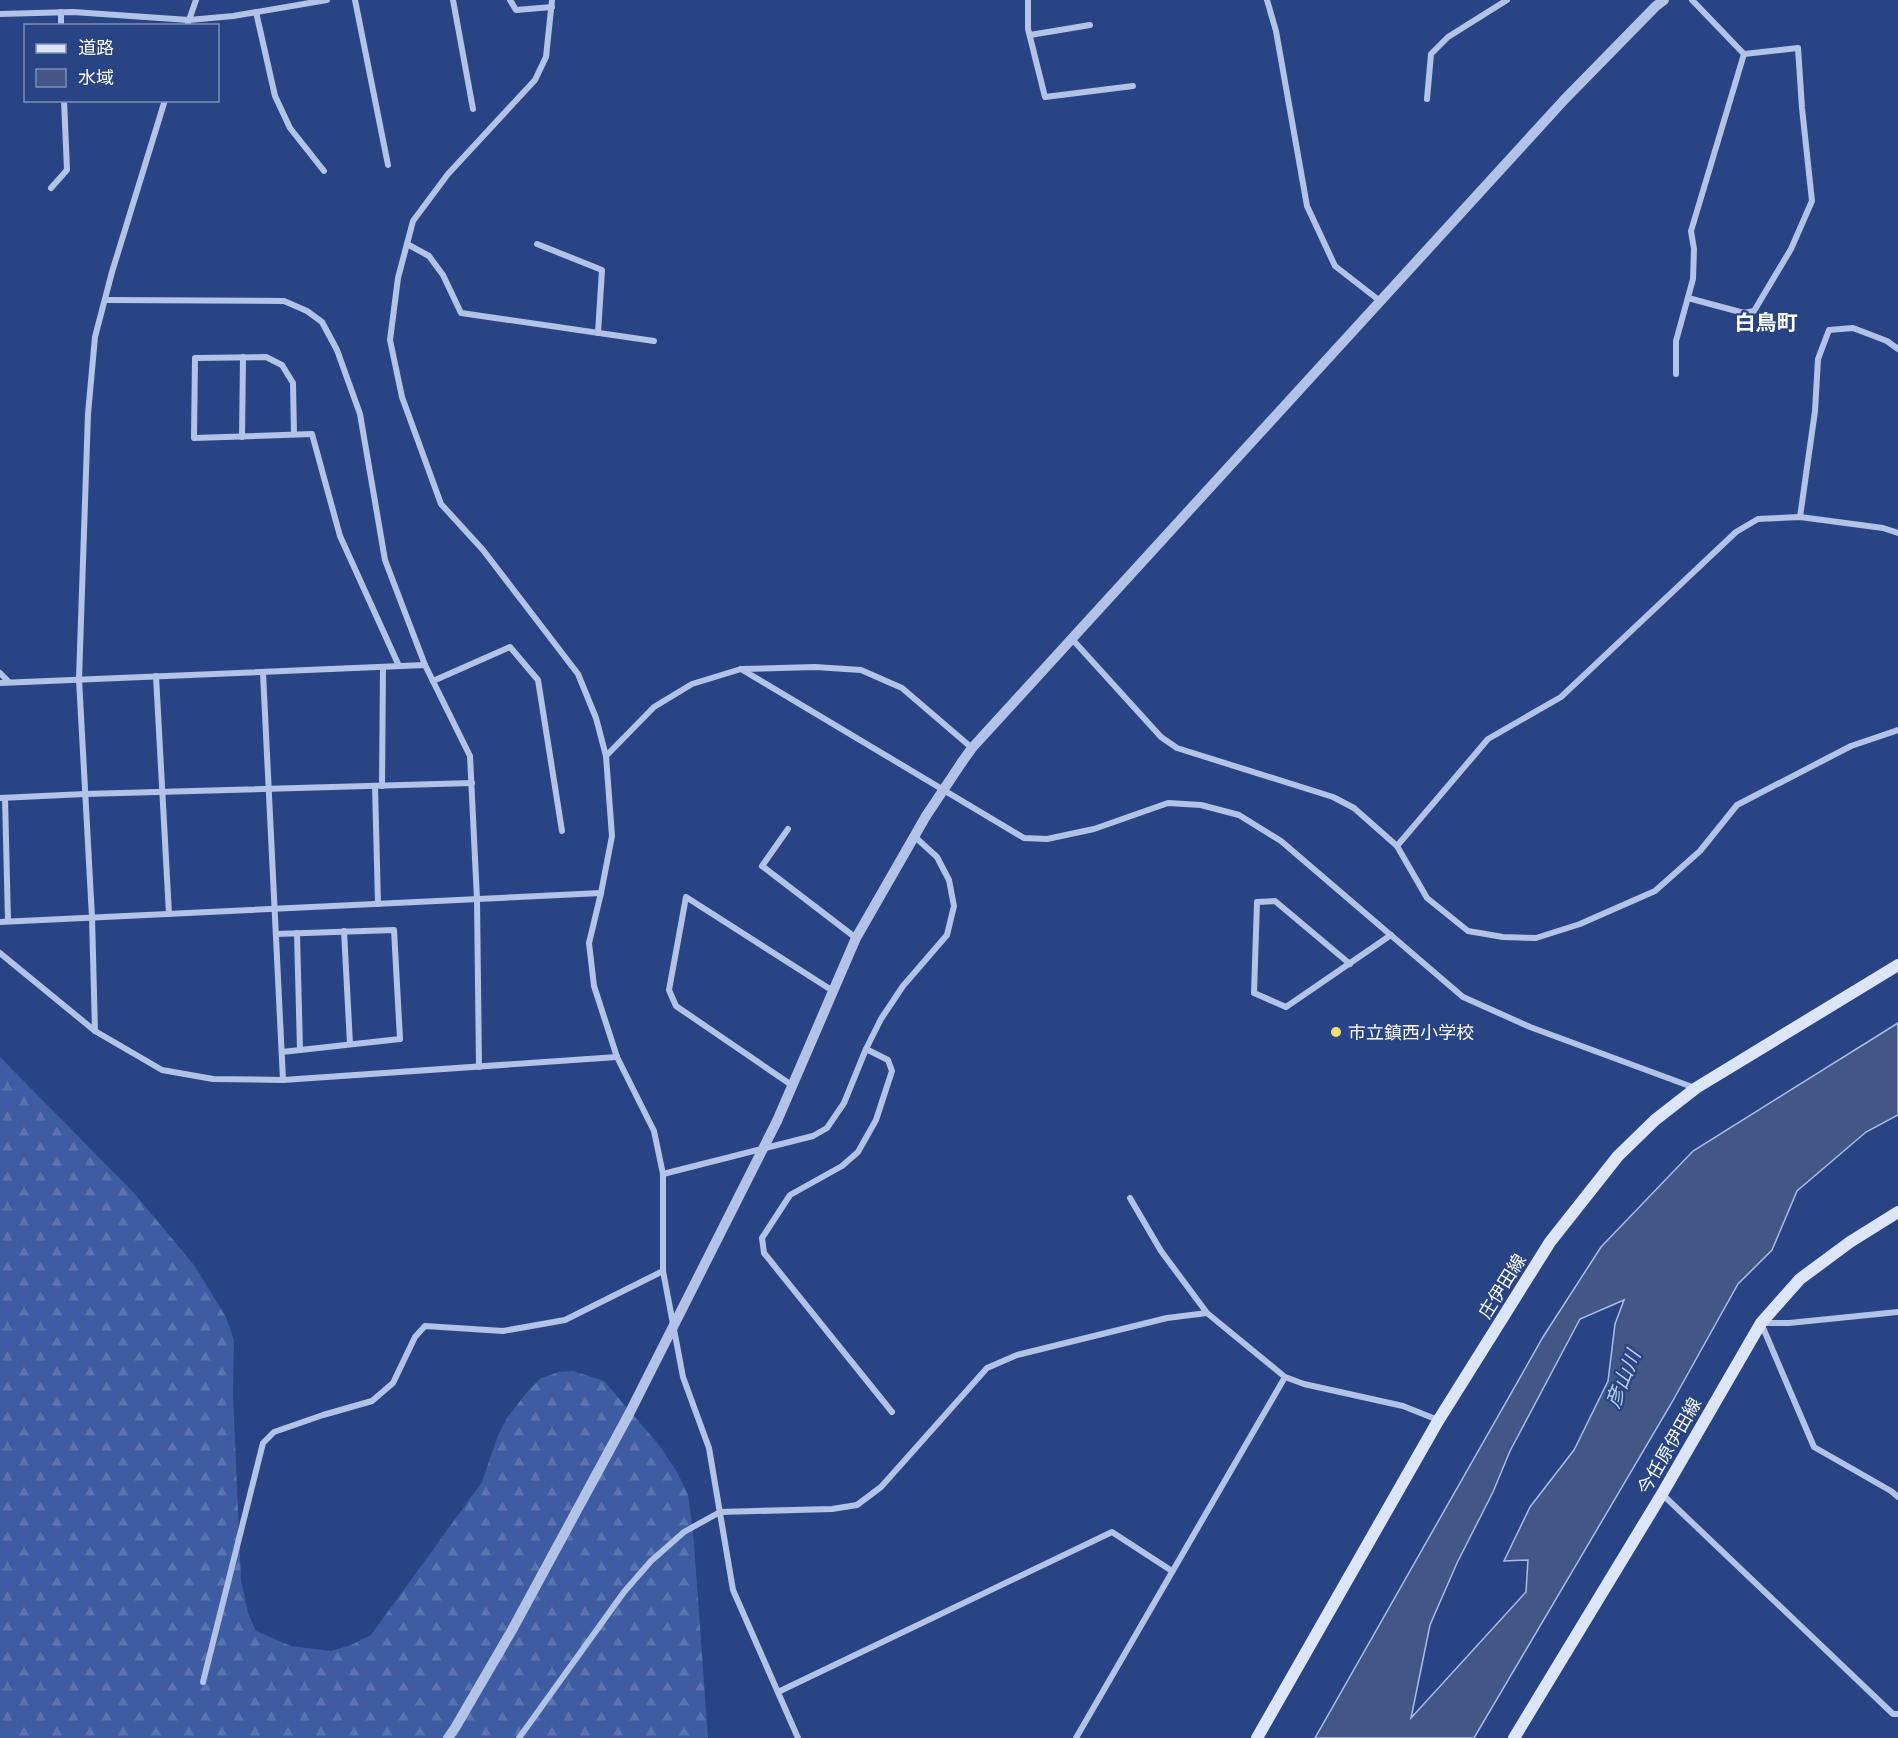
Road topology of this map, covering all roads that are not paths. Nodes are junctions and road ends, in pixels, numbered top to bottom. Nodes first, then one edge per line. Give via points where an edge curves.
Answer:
1 (196, 0) edge
2 (327, 0) edge
3 (354, 0) edge
4 (453, 0) edge
5 (510, 0) edge
6 (1028, 0) edge
7 (1267, 0) edge
8 (1507, 0) edge
9 (1664, 0) edge
10 (1692, 0) edge
11 (552, 4) edge
12 (61, 12) junction
13 (256, 12) junction
14 (0, 14) edge
15 (188, 23) edge
16 (61, 24) edge
17 (1090, 25) dead end
18 (1030, 34) junction
19 (1744, 54) junction
20 (1133, 86) dead end
21 (1427, 99) dead end
22 (64, 102) edge
23 (164, 102) edge
24 (473, 109) dead end
25 (388, 165) dead end
26 (324, 171) dead end
27 (51, 188) dead end
28 (537, 243) dead end
29 (407, 244) junction
30 (1688, 298) junction
31 (105, 300) junction
32 (1380, 301) junction
33 (598, 333) junction
34 (654, 340) dead end
35 (1898, 349) edge
36 (243, 357) junction
37 (1676, 374) dead end
38 (294, 435) junction
39 (242, 437) junction
40 (1800, 518) junction
41 (1898, 533) edge
42 (1072, 639) junction
43 (425, 665) junction
44 (399, 666) junction
45 (383, 667) junction
46 (741, 669) junction
47 (0, 673) edge
48 (263, 673) junction
49 (156, 676) junction
50 (79, 679) junction
51 (8, 681) junction
52 (433, 681) junction
53 (0, 682) edge
54 (1898, 730) edge
55 (972, 748) junction
56 (606, 756) junction
57 (472, 783) junction
58 (379, 786) junction
59 (269, 789) junction
60 (162, 792) junction
61 (85, 794) junction
62 (3, 798) edge
63 (788, 829) dead end
64 (562, 831) dead end
65 (914, 836) junction
66 (1397, 846) junction
67 (601, 893) junction
68 (477, 899) junction
69 (378, 904) junction
70 (274, 910) junction
71 (169, 914) junction
72 (92, 917) junction
73 (0, 921) edge
74 (8, 921) junction
75 (344, 932) junction
76 (297, 933) junction
77 (276, 934) junction
78 (1391, 935) junction
79 (856, 938) junction
80 (0, 953) edge
81 (1350, 964) junction
82 (1898, 965) edge
83 (832, 992) junction
84 (95, 1031) junction
85 (350, 1044) junction
86 (866, 1049) junction
87 (300, 1050) junction
88 (282, 1052) junction
89 (617, 1057) junction
90 (479, 1067) junction
91 (283, 1080) junction
92 (793, 1086) junction
93 (1696, 1088) junction
94 (663, 1174) junction
95 (1131, 1198) dead end
96 (1898, 1212) edge
97 (663, 1271) junction
98 (1898, 1312) edge
99 (1207, 1313) junction
100 (1761, 1323) junction
101 (1286, 1377) junction
102 (892, 1412) dead end
103 (1438, 1421) junction
104 (1662, 1494) junction
105 (1898, 1497) edge
106 (720, 1512) junction
107 (1172, 1571) junction
108 (203, 1682) dead end
109 (778, 1692) junction
110 (1898, 1714) edge
111 (448, 1738) edge
112 (519, 1738) edge
113 (798, 1738) edge
114 (1076, 1738) edge
115 (1257, 1738) edge
116 (1514, 1738) edge

1 - 15 street
2 - 13 street
3 - 25 street
4 - 24 street
5 - 11 street via 516,10
6 - 18 street
7 - 32 street via 1307,206 1335,266
8 - 21 street via 1448,37 1431,54
9 - 32 street via 1564,100
10 - 19 street
11 - 29 street via 546,57 535,80 448,174 413,221
12 - 14 street
12 - 15 street
12 - 16 street
13 - 15 street
13 - 26 street via 275,96 290,128
17 - 18 street
18 - 20 street via 1045,97
19 - 30 street via 1691,231 1693,279
19 - 30 street via 1798,48 1812,201 1791,249 1754,311 1744,313
22 - 27 street via 67,170
23 - 31 street
28 - 33 street via 602,270
29 - 33 street via 429,256 461,313
29 - 56 street via 390,340 402,397 441,504 483,550 578,674
30 - 37 street via 1676,341
31 - 43 street via 284,302 322,322 337,350 360,414 384,560
31 - 50 street via 95,337 88,414
32 - 42 street
33 - 34 street
35 - 40 street via 1853,328 1829,330 1818,359
36 - 38 street via 266,357 282,365 293,383
36 - 39 street
36 - 39 street via 195,358 194,438
38 - 39 street
38 - 44 street via 312,434 340,536
40 - 41 street
40 - 66 street via 1758,519 1737,531 1561,697 1488,739
42 - 55 street
42 - 66 street via 1161,737 1177,748 1333,797 1354,808
43 - 44 street
43 - 52 street
44 - 45 street
45 - 48 street
45 - 58 street
46 - 55 street via 861,670 902,688
46 - 56 street via 692,684 654,707
46 - 78 street via 1024,838 1047,839 1094,829 1168,803 1201,805 1239,815 1281,841
47 - 51 street
48 - 49 street
48 - 59 street
49 - 50 street
49 - 60 street
50 - 51 street
50 - 61 street
51 - 53 street
52 - 57 street via 470,756
52 - 64 street via 510,647 538,680
54 - 66 street via 1851,746 1737,805 1700,851 1655,891 1580,924 1536,938 1468,930 1427,898
55 - 65 street, bridge
56 - 67 street via 612,836
57 - 58 street
57 - 68 street
58 - 59 street
58 - 69 street
59 - 60 street
59 - 70 street
60 - 61 street
60 - 71 street
61 - 62 street
61 - 72 street
62 - 74 street
63 - 79 street via 762,866
65 - 79 street
65 - 86 street via 937,857 950,880 954,906 947,934 903,986
67 - 68 street
67 - 89 street via 589,943 594,986
68 - 69 street
68 - 90 street
69 - 70 street
70 - 71 street
70 - 77 street
71 - 72 street
72 - 74 street
72 - 84 street
73 - 74 street
75 - 76 street
75 - 85 street
75 - 85 street via 394,930 400,1039
76 - 77 street
76 - 87 street
77 - 88 street
78 - 81 street
78 - 93 street via 1463,997 1530,1027
79 - 83 street
80 - 84 street
81 - 81 street via 1286,1007 1254,993 1257,902 1275,901
82 - 93 main road, 庄伊田線
83 - 92 street
83 - 92 street via 686,897 669,990 676,1006
84 - 91 street via 162,1070 213,1079
85 - 87 street
86 - 94 street via 844,1103 827,1128 813,1136
86 - 102 street via 888,1060 892,1071 876,1120 858,1152 842,1166 790,1195 762,1238 764,1253
87 - 88 street
88 - 91 street
89 - 90 street
89 - 94 street via 654,1131
90 - 91 street
92 - 111 street, bridge via 628,1416 512,1630
93 - 103 main road, 庄伊田線 via 1618,1155 1550,1242
94 - 97 street
95 - 99 street via 1161,1251
96 - 100 main road, 今任原伊田線 via 1800,1279
97 - 106 street via 683,1377 709,1448
97 - 108 street via 565,1320 503,1331 425,1326 415,1337 393,1383 372,1401 274,1432 263,1443
98 - 100 street
99 - 101 street
99 - 106 street via 1167,1318 1017,1354 987,1368 881,1487 857,1505
100 - 104 main road, 今任原伊田線
100 - 105 street via 1814,1448
101 - 103 street via 1403,1406
101 - 107 street
103 - 115 main road, 庄伊田線
104 - 110 street via 1893,1714
104 - 116 main road, 今任原伊田線
106 - 109 street via 733,1590
106 - 112 street via 684,1532 624,1592
107 - 109 street via 1112,1532
107 - 114 street
109 - 113 street

